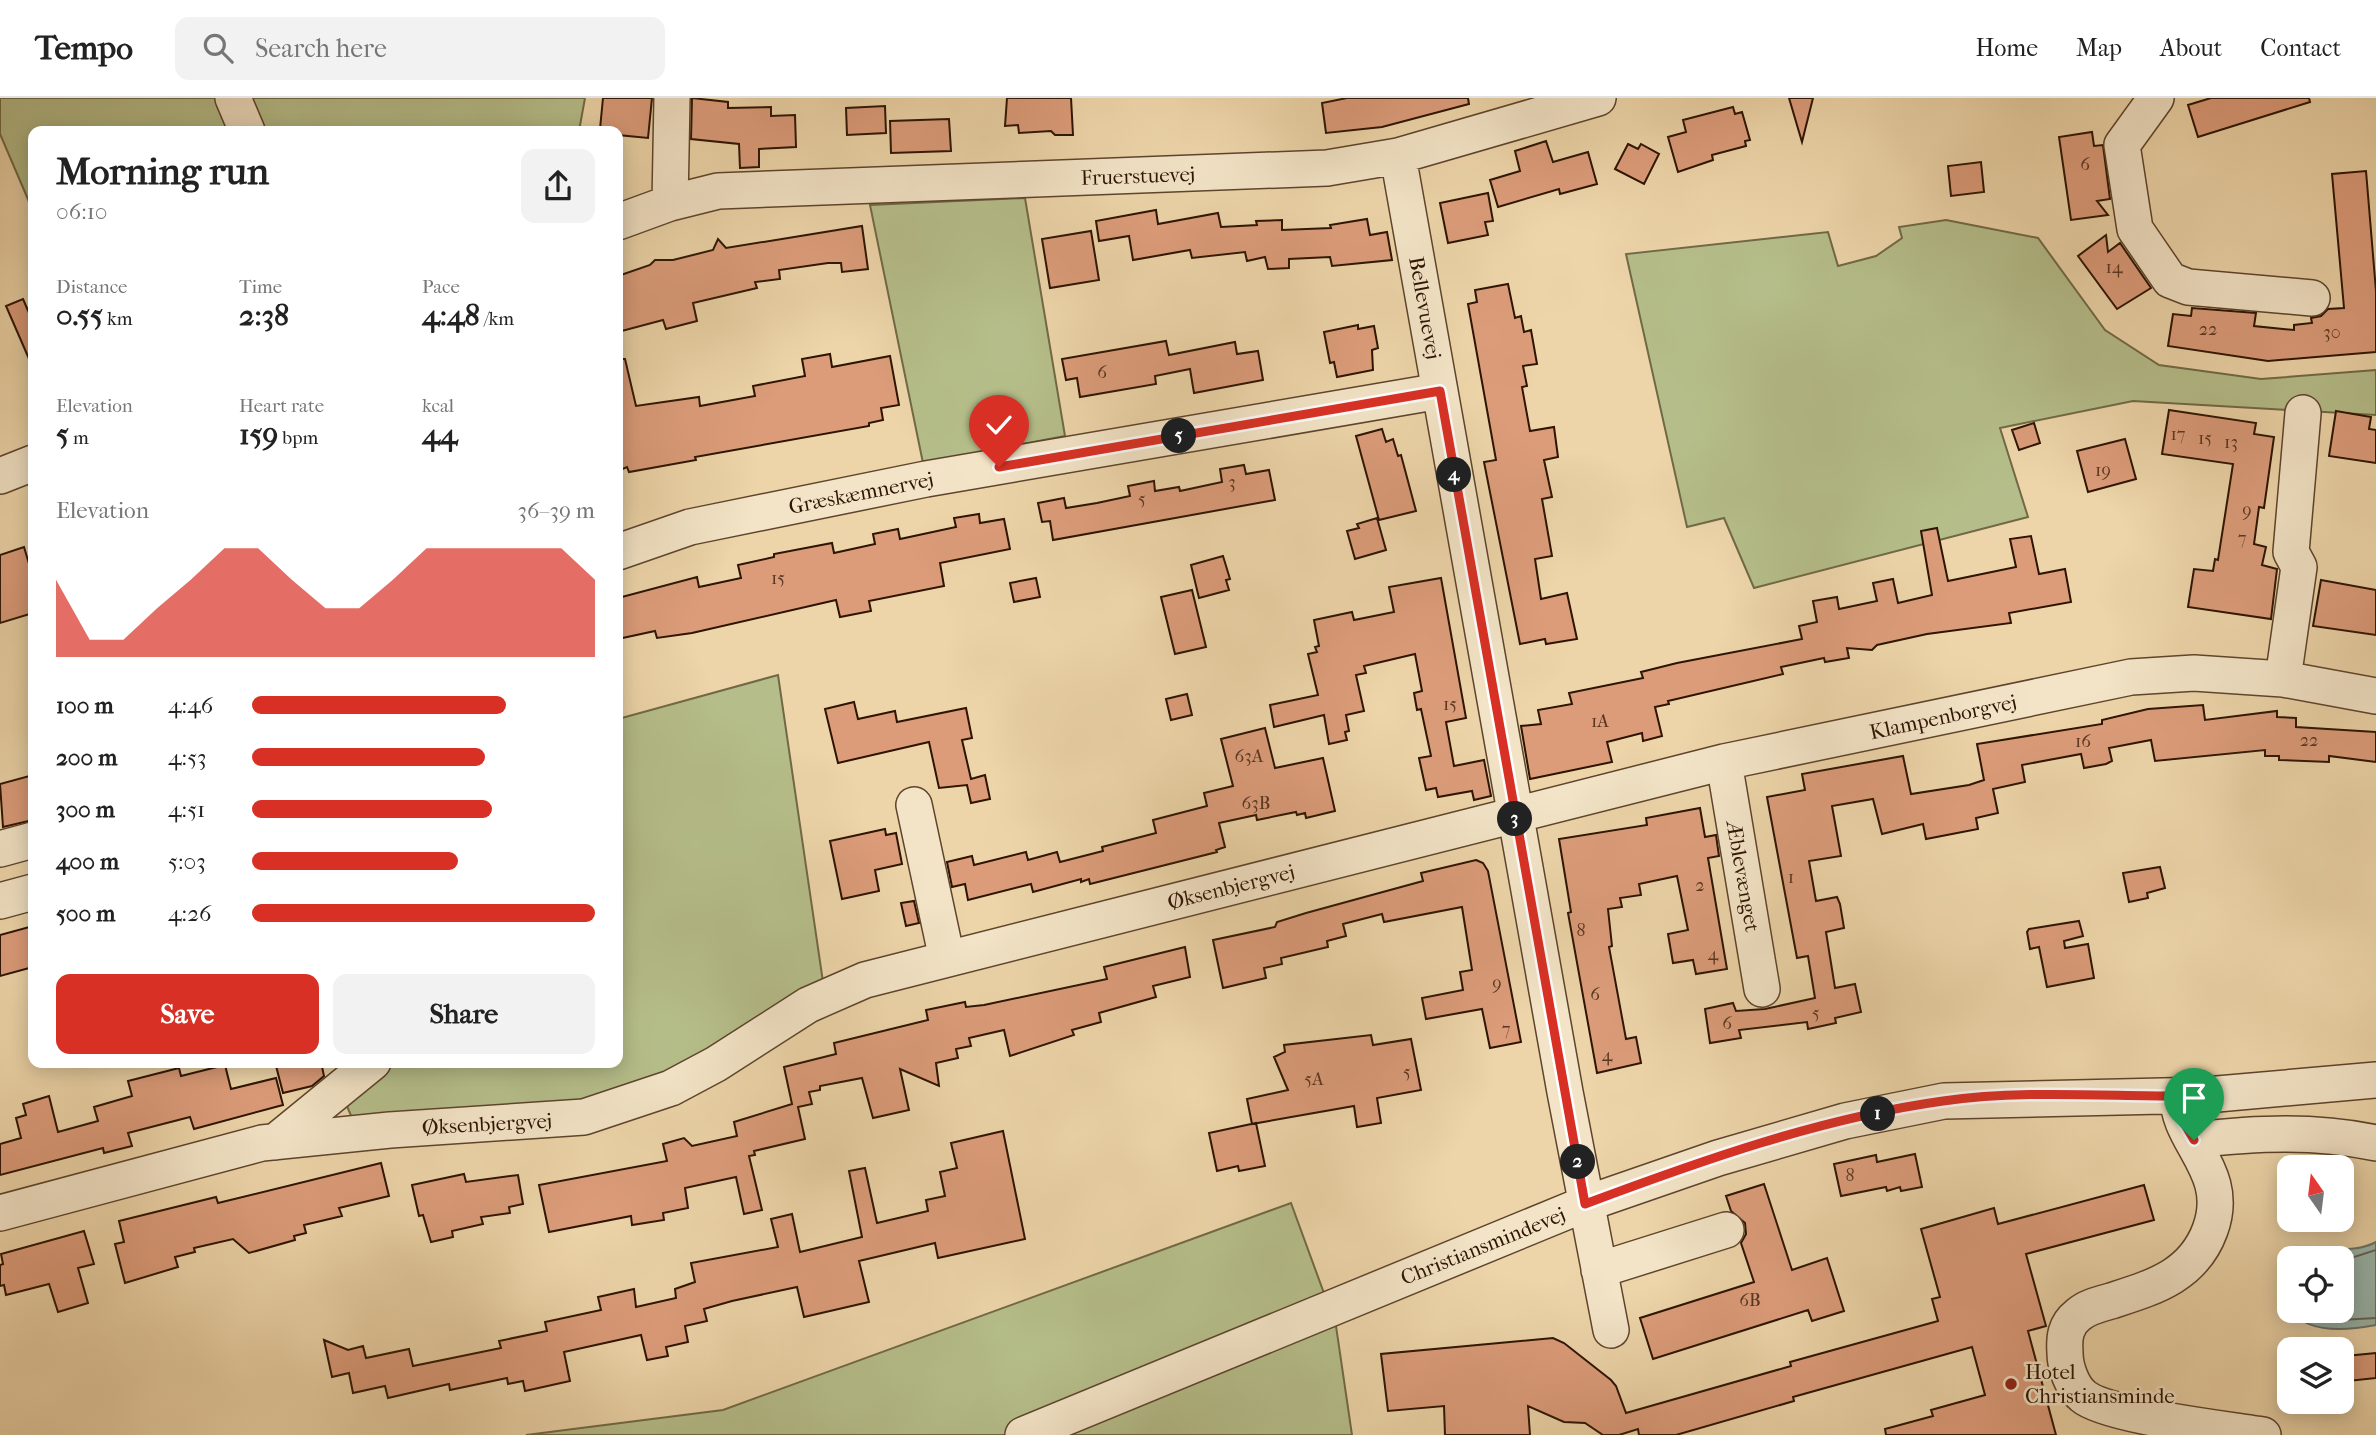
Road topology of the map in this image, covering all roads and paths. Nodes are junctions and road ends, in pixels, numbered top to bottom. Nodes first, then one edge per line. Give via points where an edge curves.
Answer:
1 (233, 98) edge
2 (672, 98) edge
3 (2156, 98) edge
4 (1576, 101) edge
5 (245, 126) edge
6 (1398, 156) junction
7 (670, 203) junction
8 (623, 220) edge
9 (2312, 298) dead end
10 (1440, 391) junction
11 (2303, 413) dead end
12 (28, 465) edge
13 (0, 476) edge
14 (623, 550) edge
15 (2283, 679) junction
16 (2376, 696) edge
17 (1724, 762) junction
18 (914, 805) dead end
19 (1514, 814) junction
20 (28, 841) edge
21 (0, 849) edge
22 (947, 960) junction
23 (1762, 989) dead end
24 (366, 1068) edge
25 (2376, 1080) edge
26 (2178, 1096) junction
27 (2194, 1140) junction
28 (275, 1142) junction
29 (2376, 1143) edge
30 (1585, 1204) junction
31 (0, 1213) edge
32 (1726, 1230) dead end
33 (1599, 1270) junction
34 (1611, 1330) dead end
35 (1023, 1435) edge
36 (2263, 1435) edge

1 - 5 street
2 - 7 street
3 - 9 street via 2122,145 2135,229 2169,280 2188,287
4 - 6 street, Fruerstuevej
6 - 7 street, Fruerstuevej via 1314,168 718,191
6 - 10 street, Bellevuevej
7 - 8 street, Fruerstuevej
10 - 14 street, Græskæmnervej via 926,479 690,527
10 - 19 street, Bellevuevej
11 - 15 street via 2291,552 2299,567
12 - 13 street
15 - 16 street, Klampenborgvej
15 - 17 street, Klampenborgvej via 2194,673 2131,677
17 - 19 street, Klampenborgvej
17 - 23 street, Æblevænget
18 - 22 street
19 - 22 street, Øksenbjergvej
19 - 30 street, Bellevuevej
20 - 21 street
22 - 28 street, Øksenbjergvej via 866,980 807,1005 694,1076 602,1112 563,1120
24 - 28 street
25 - 26 street, Christiansmindevej
26 - 27 street via 2180,1116
26 - 30 street, Christiansmindevej via 1986,1097 1915,1106 1718,1157
27 - 29 street via 2288,1132
27 - 36 street via 2216,1199 2210,1231 2200,1250 2182,1273 2159,1286 2077,1315 2067,1326 2065,1359 2082,1395 2110,1409
28 - 31 street, Øksenbjergvej
30 - 33 street, Bellevuevej
30 - 35 street, Christiansmindevej
32 - 33 street
33 - 34 street, Bellevuevej

